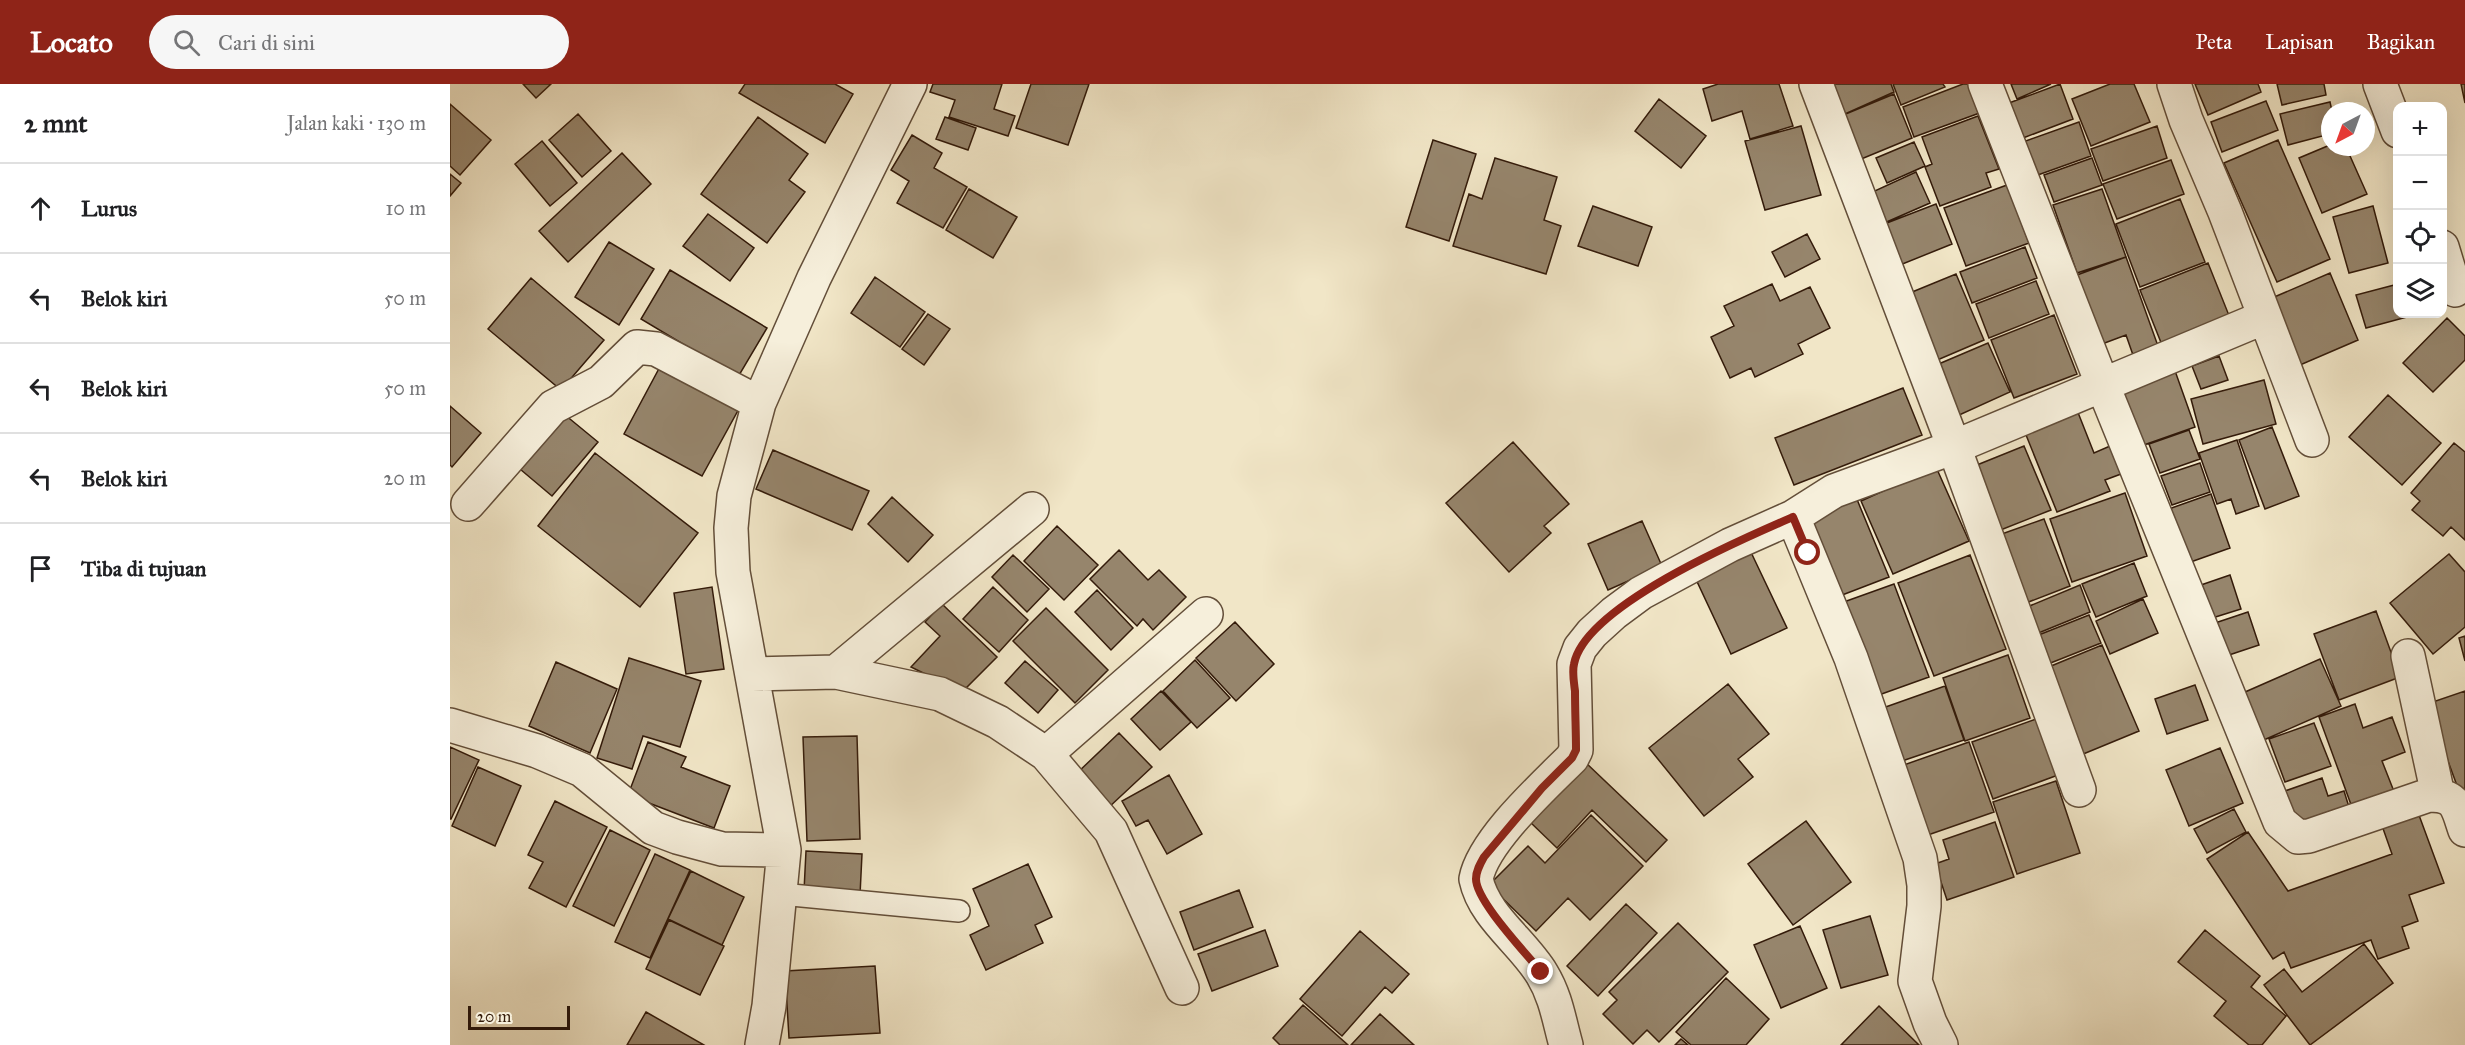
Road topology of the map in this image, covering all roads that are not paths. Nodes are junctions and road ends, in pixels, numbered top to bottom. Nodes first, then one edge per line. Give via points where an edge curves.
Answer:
1 (910, 84) edge
2 (1816, 84) edge
3 (1985, 84) edge
4 (2174, 84) edge
5 (2380, 84) edge
6 (2393, 121) edge
7 (2447, 264) edge
8 (2455, 290) dead end
9 (2265, 317) junction
10 (2103, 386) junction
11 (759, 403) junction
12 (2312, 440) dead end
13 (1954, 447) junction
14 (468, 504) dead end
15 (1032, 509) dead end
16 (1793, 517) junction
17 (1206, 614) dead end
18 (2408, 656) dead end
19 (836, 672) junction
20 (752, 674) junction
21 (450, 725) edge
22 (1046, 754) junction
23 (2079, 790) dead end
24 (2438, 795) junction
25 (2465, 830) edge
26 (784, 850) junction
27 (781, 894) junction
28 (959, 911) dead end
29 (1182, 988) dead end
30 (762, 1045) edge
31 (1566, 1045) edge
32 (1941, 1045) edge

1 - 11 street via 814,278
2 - 13 street
3 - 10 street
4 - 9 street
5 - 6 street
7 - 8 street
9 - 10 street
9 - 12 street
10 - 13 street
10 - 24 street via 2280,822 2298,837 2310,836
11 - 14 street via 656,349 637,347 601,382 553,407
11 - 20 street via 734,496 731,528 733,572
13 - 16 street via 1834,491
13 - 23 street
15 - 19 street
16 - 31 street via 1730,545 1641,593 1592,633 1574,664 1576,750 1499,837 1478,867 1476,879 1486,903 1550,988
16 - 32 street via 1851,658 1920,858 1924,906 1915,981
17 - 22 street
18 - 24 street
19 - 20 street
19 - 22 street via 940,694 998,722
20 - 26 street
21 - 26 street via 537,751 582,770 653,828 669,834 722,849
22 - 29 street via 1111,831
24 - 25 street via 2449,797 2456,804
26 - 27 street
27 - 28 lane
27 - 30 street

